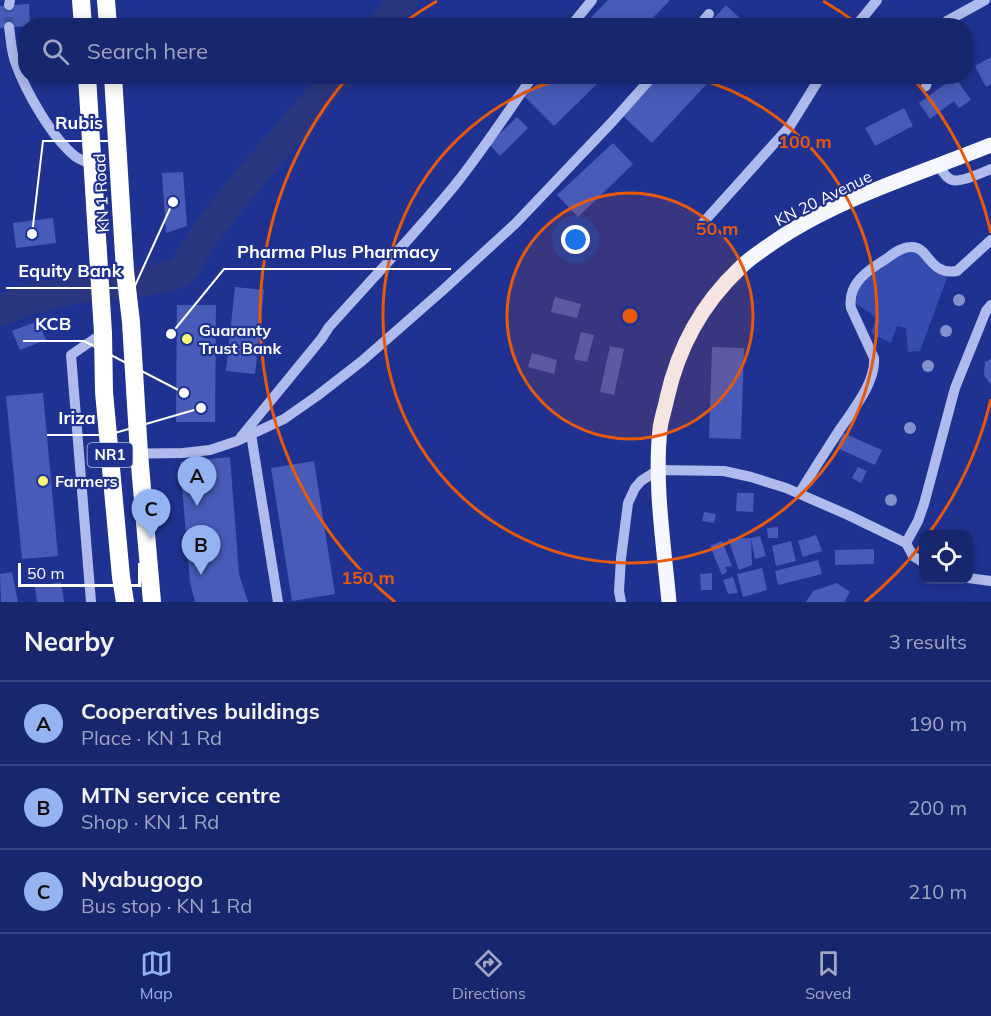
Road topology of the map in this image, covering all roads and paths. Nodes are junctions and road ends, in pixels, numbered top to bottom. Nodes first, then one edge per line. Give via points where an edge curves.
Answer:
1 (81, 0) edge
2 (106, 0) edge
3 (592, 0) edge
4 (877, 0) edge
5 (986, 0) edge
6 (709, 14) dead end
7 (82, 18) edge
8 (107, 18) edge
9 (577, 18) edge
10 (706, 18) edge
11 (862, 18) edge
12 (953, 18) edge
13 (9, 27) tunnel mouth
14 (18, 68) edge
15 (25, 84) edge
16 (87, 84) edge
17 (114, 84) edge
18 (528, 84) edge
19 (646, 84) edge
20 (816, 84) edge
21 (991, 145) edge
22 (92, 165) junction
23 (939, 166) junction
24 (991, 169) edge
25 (122, 214) junction
26 (95, 216) junction
27 (701, 225) dead end
28 (991, 240) edge
29 (991, 305) edge
30 (103, 333) junction
31 (251, 434) junction
32 (237, 441) junction
33 (110, 454) junction
34 (139, 454) junction
35 (658, 470) junction
36 (799, 494) junction
37 (906, 543) junction
38 (919, 560) edge
39 (973, 579) edge
40 (991, 581) edge
41 (92, 602) edge
42 (125, 602) edge
43 (152, 602) edge
44 (278, 602) edge
45 (621, 602) edge
46 (669, 602) edge

1 - 7 highway
2 - 8 highway
3 - 9 street
4 - 11 street
5 - 12 street
6 - 10 street
13 - 14 street
15 - 22 street via 60,141
16 - 22 highway, KN 1 Road / NR1
17 - 25 highway, KN 1 Road / NR1
18 - 32 street via 490,140 421,226 329,327
19 - 31 street via 516,223 443,290 317,396 284,419
20 - 27 street via 790,126
21 - 23 main road, KN 20 Avenue
22 - 26 highway, KN 1 Road / NR1
23 - 24 street via 946,177 957,181
23 - 35 main road, KN 20 Avenue via 809,221 754,256 728,280 695,325 677,363 660,428
25 - 26 highway
25 - 34 highway, KN 1 Road / NR1
26 - 30 highway, KN 1 Road / NR1
28 - 36 street via 957,271 937,268 912,246 869,270 858,281 852,292 851,308 872,350 875,365 860,399
29 - 37 street via 955,388 924,504
30 - 33 highway, NR1
30 - 41 street via 71,355
31 - 32 street
31 - 44 street
32 - 34 street via 210,450
33 - 34 street
33 - 42 highway, NR1
34 - 43 highway, NR1
35 - 36 street via 724,471
35 - 45 street via 641,481 628,503 621,558
35 - 46 main road, KN 20 Avenue
36 - 37 street
37 - 38 street
39 - 40 street

